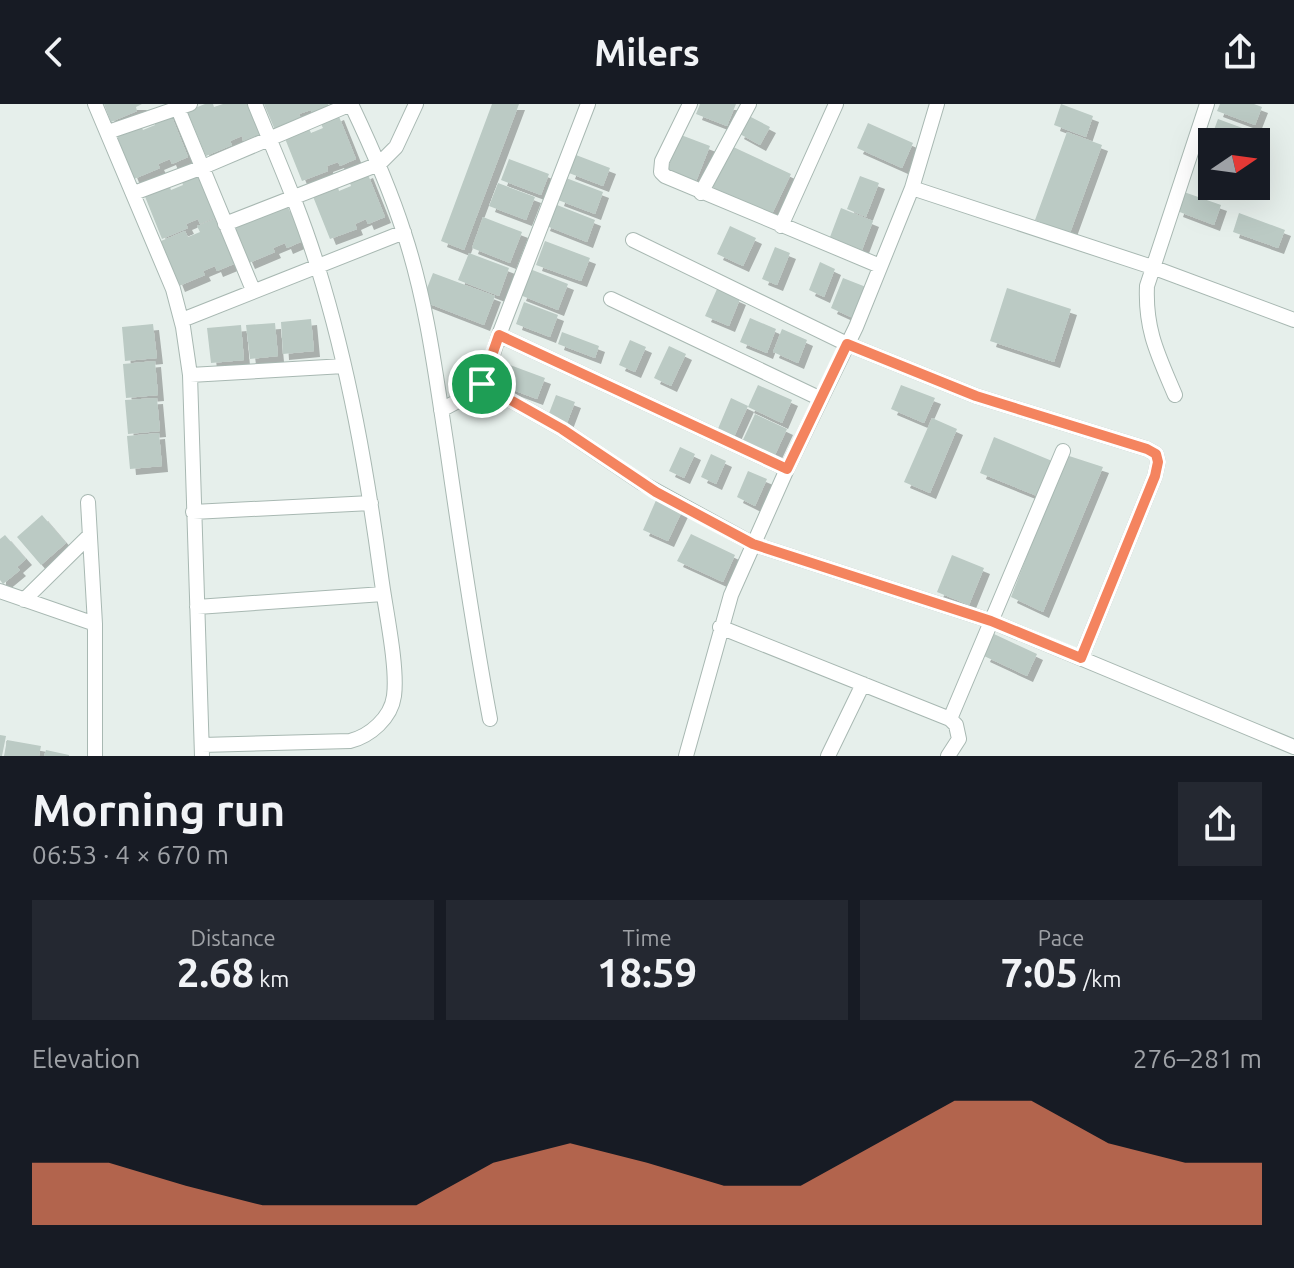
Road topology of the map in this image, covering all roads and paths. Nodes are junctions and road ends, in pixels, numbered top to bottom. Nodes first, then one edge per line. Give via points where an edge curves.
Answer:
1 (95, 104) edge
2 (255, 104) edge
3 (351, 104) edge
4 (416, 104) edge
5 (588, 104) edge
6 (690, 104) edge
7 (749, 104) edge
8 (836, 104) edge
9 (937, 104) edge
10 (1207, 104) edge
11 (181, 106) edge
12 (108, 132) junction
13 (269, 138) junction
14 (379, 164) junction
15 (201, 167) junction
16 (912, 188) junction
17 (134, 193) junction
18 (701, 193) junction
19 (293, 196) junction
20 (225, 224) junction
21 (781, 226) junction
22 (404, 232) junction
23 (633, 240) dead end
24 (317, 265) junction
25 (880, 266) junction
26 (1152, 267) junction
27 (253, 290) junction
28 (611, 299) dead end
29 (182, 320) junction
30 (1294, 320) edge
31 (499, 335) junction
32 (847, 344) junction
33 (344, 366) junction
34 (190, 375) junction
35 (482, 384) junction
36 (1175, 395) dead end
37 (821, 399) junction
38 (441, 410) junction
39 (1063, 451) dead end
40 (787, 469) junction
41 (88, 502) dead end
42 (371, 503) junction
43 (193, 512) junction
44 (90, 535) junction
45 (753, 544) junction
46 (0, 591) edge
47 (383, 594) junction
48 (24, 600) junction
49 (197, 607) junction
50 (991, 621) junction
51 (95, 624) junction
52 (720, 627) junction
53 (1081, 658) junction
54 (863, 684) junction
55 (490, 719) dead end
56 (950, 719) junction
57 (1294, 747) edge
58 (202, 750) edge
59 (95, 756) edge
60 (686, 756) edge
61 (828, 756) edge
62 (948, 756) edge

1 - 12 street
2 - 13 street
3 - 13 street
3 - 14 street
4 - 14 street via 396,147
5 - 31 street
6 - 18 street via 661,167 665,176
7 - 18 street
8 - 21 street
9 - 16 street
10 - 26 street
11 - 12 street
11 - 15 street
12 - 17 street
13 - 15 street
13 - 19 street
14 - 19 street
14 - 22 street
15 - 17 street
15 - 20 street
16 - 25 street
16 - 26 street
17 - 29 street
18 - 21 street
19 - 20 street
19 - 24 street
20 - 27 street
21 - 25 street
22 - 24 street
22 - 38 street
23 - 32 street
24 - 27 street
24 - 33 street
25 - 32 street
26 - 30 street
26 - 36 street via 1146,311 1151,340
27 - 29 street
28 - 37 street
29 - 34 street
31 - 35 street
31 - 40 street
32 - 37 street
32 - 53 street via 976,396 1156,454 1155,476
33 - 34 street
33 - 42 street
34 - 43 street
35 - 38 street
35 - 45 street
37 - 40 street
38 - 55 street
39 - 50 street
40 - 45 street
41 - 44 street
42 - 43 street
42 - 47 street
43 - 49 street
44 - 48 street
44 - 51 street
45 - 50 street
45 - 52 street
46 - 48 street
47 - 49 street
47 - 58 street via 394,699 380,724 365,737
48 - 51 street
49 - 58 street
50 - 53 street
50 - 56 street
51 - 59 street
52 - 54 street
52 - 60 street
53 - 57 street
54 - 56 street
54 - 61 street
56 - 62 street via 959,739

